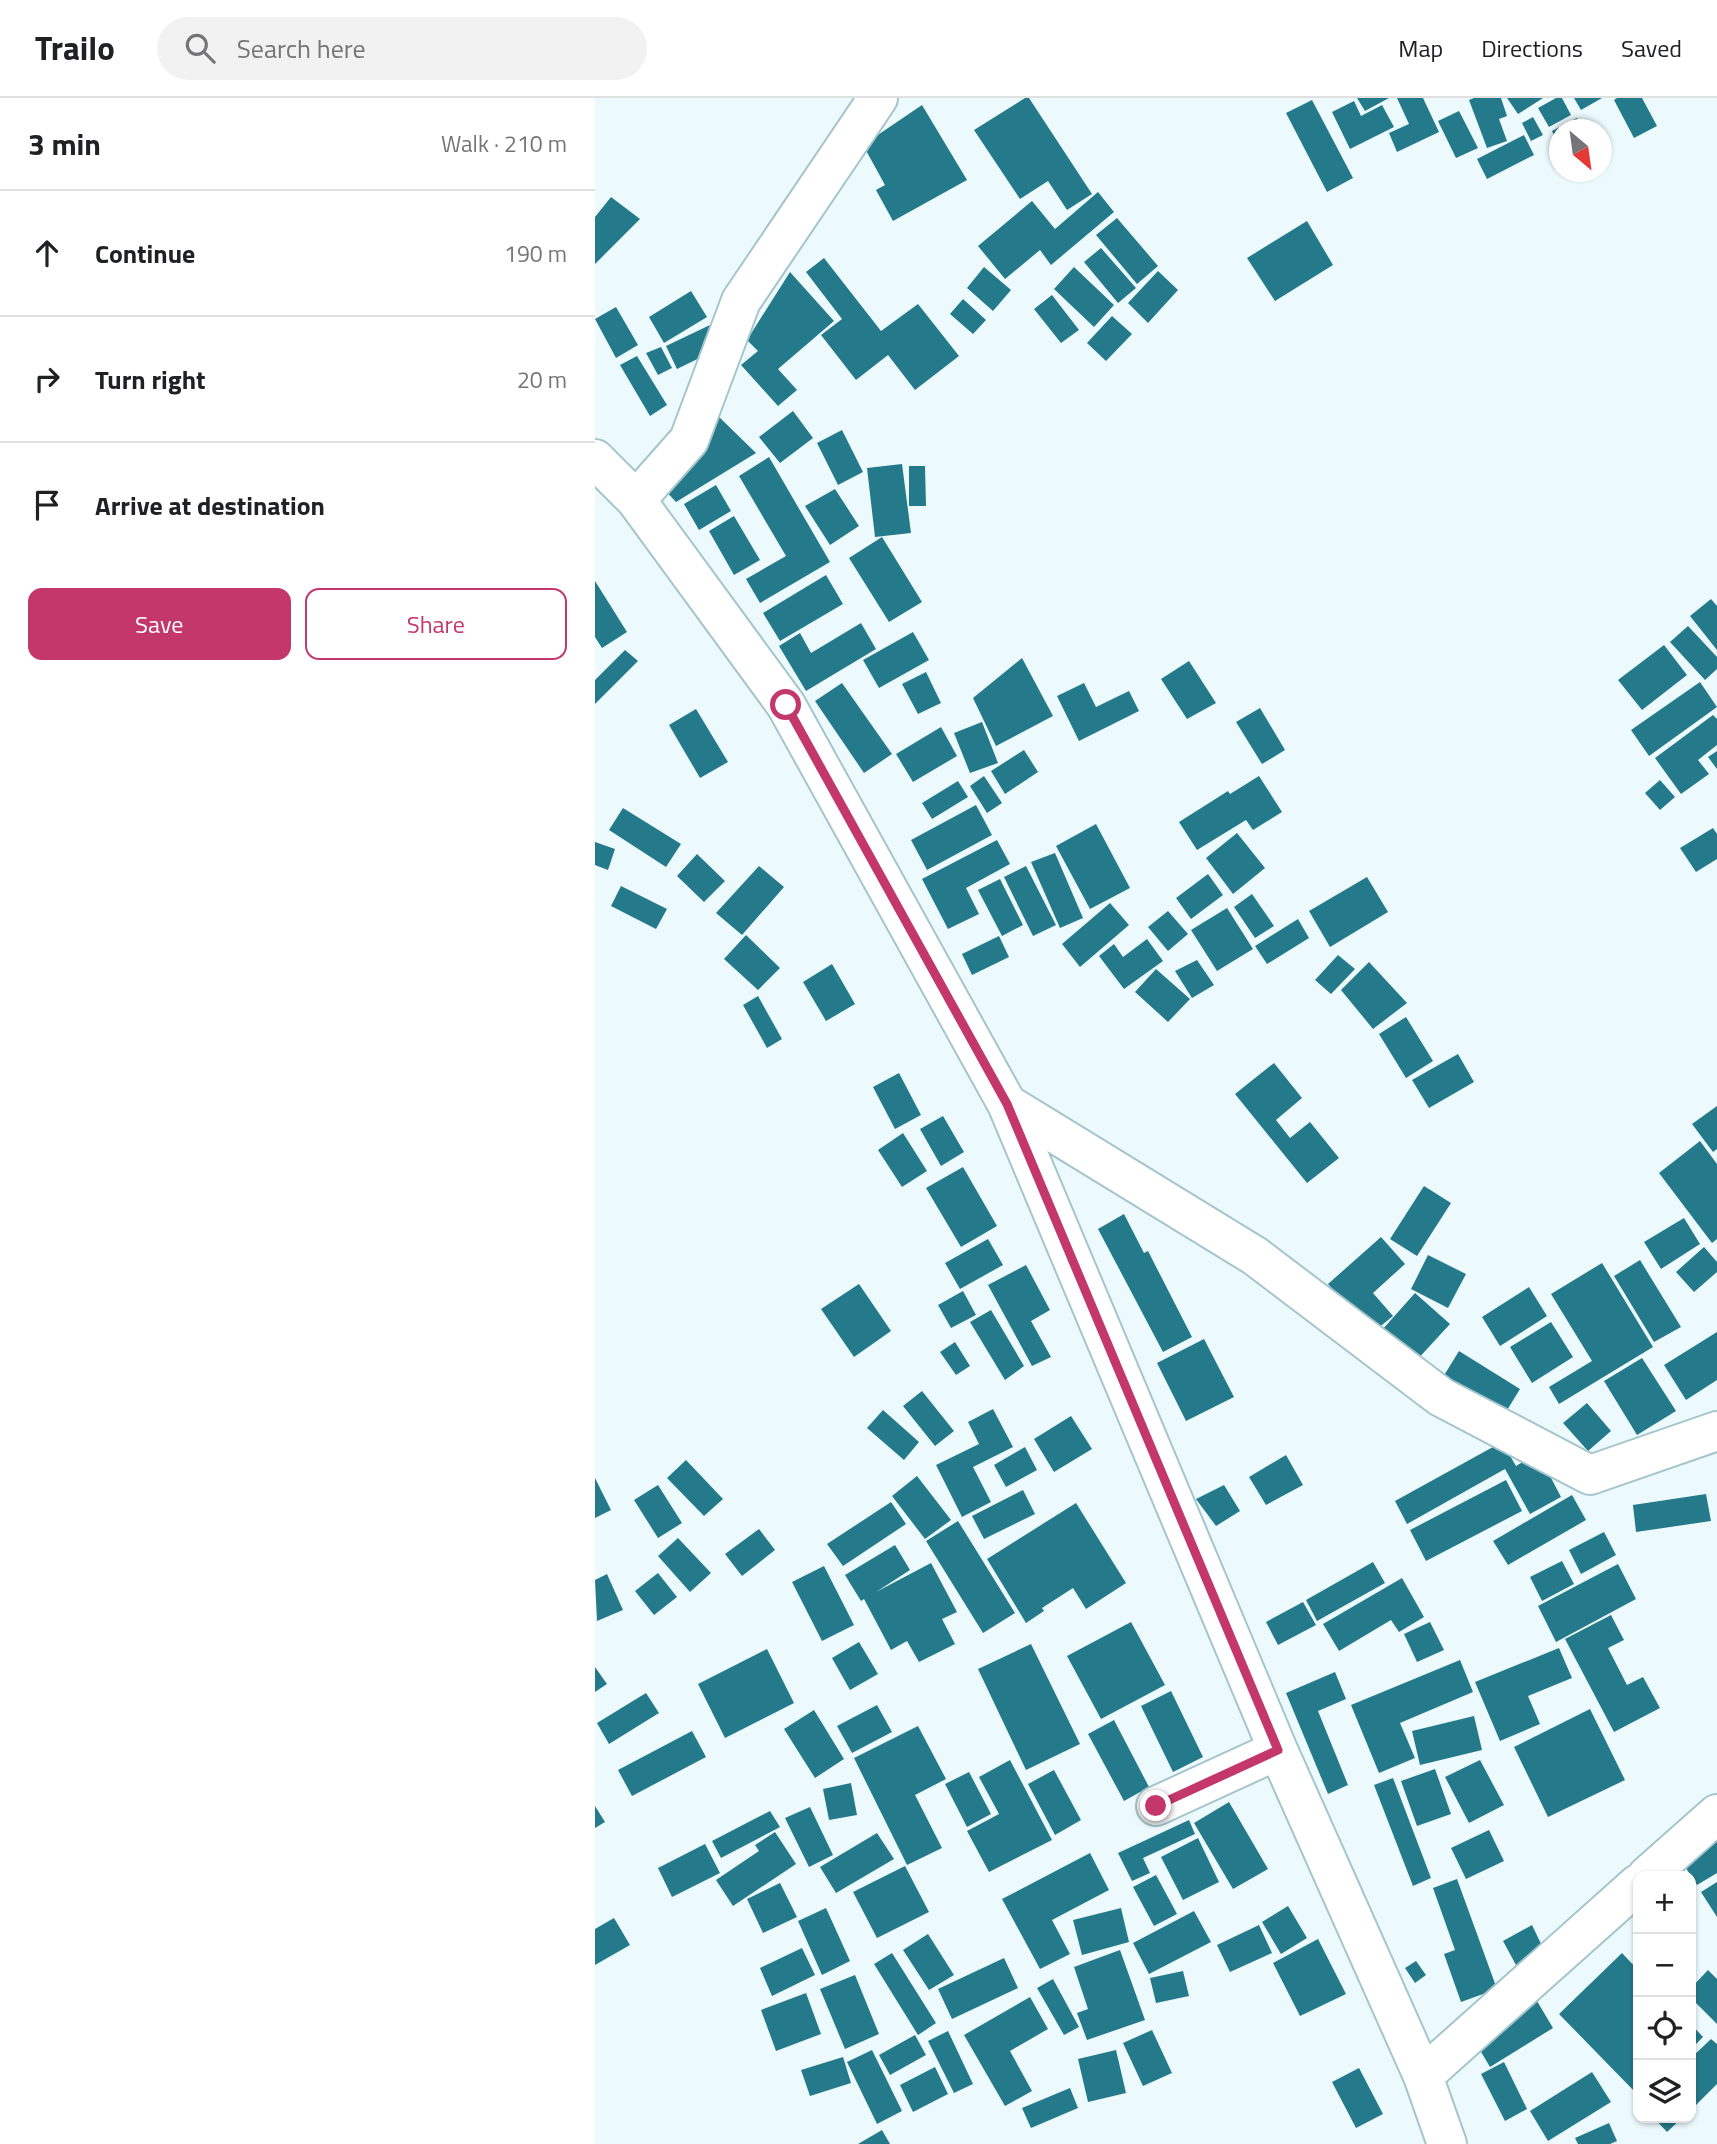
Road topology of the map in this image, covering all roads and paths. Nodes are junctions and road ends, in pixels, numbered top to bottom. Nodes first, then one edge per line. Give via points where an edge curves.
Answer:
1 (878, 98) edge
2 (595, 459) edge
3 (636, 500) junction
4 (1007, 1104) junction
5 (1717, 1431) edge
6 (1278, 1750) junction
7 (1156, 1806) dead end
8 (1717, 1814) edge
9 (1653, 1871) edge
10 (1633, 1888) edge
11 (1423, 2076) junction
12 (1447, 2144) edge

1 - 3 street via 741,301 689,440
2 - 3 street
3 - 4 street via 786,705
4 - 5 street via 1255,1256 1441,1397 1590,1475
4 - 6 street
6 - 7 street
6 - 11 street
8 - 9 street
10 - 11 street
11 - 12 street

